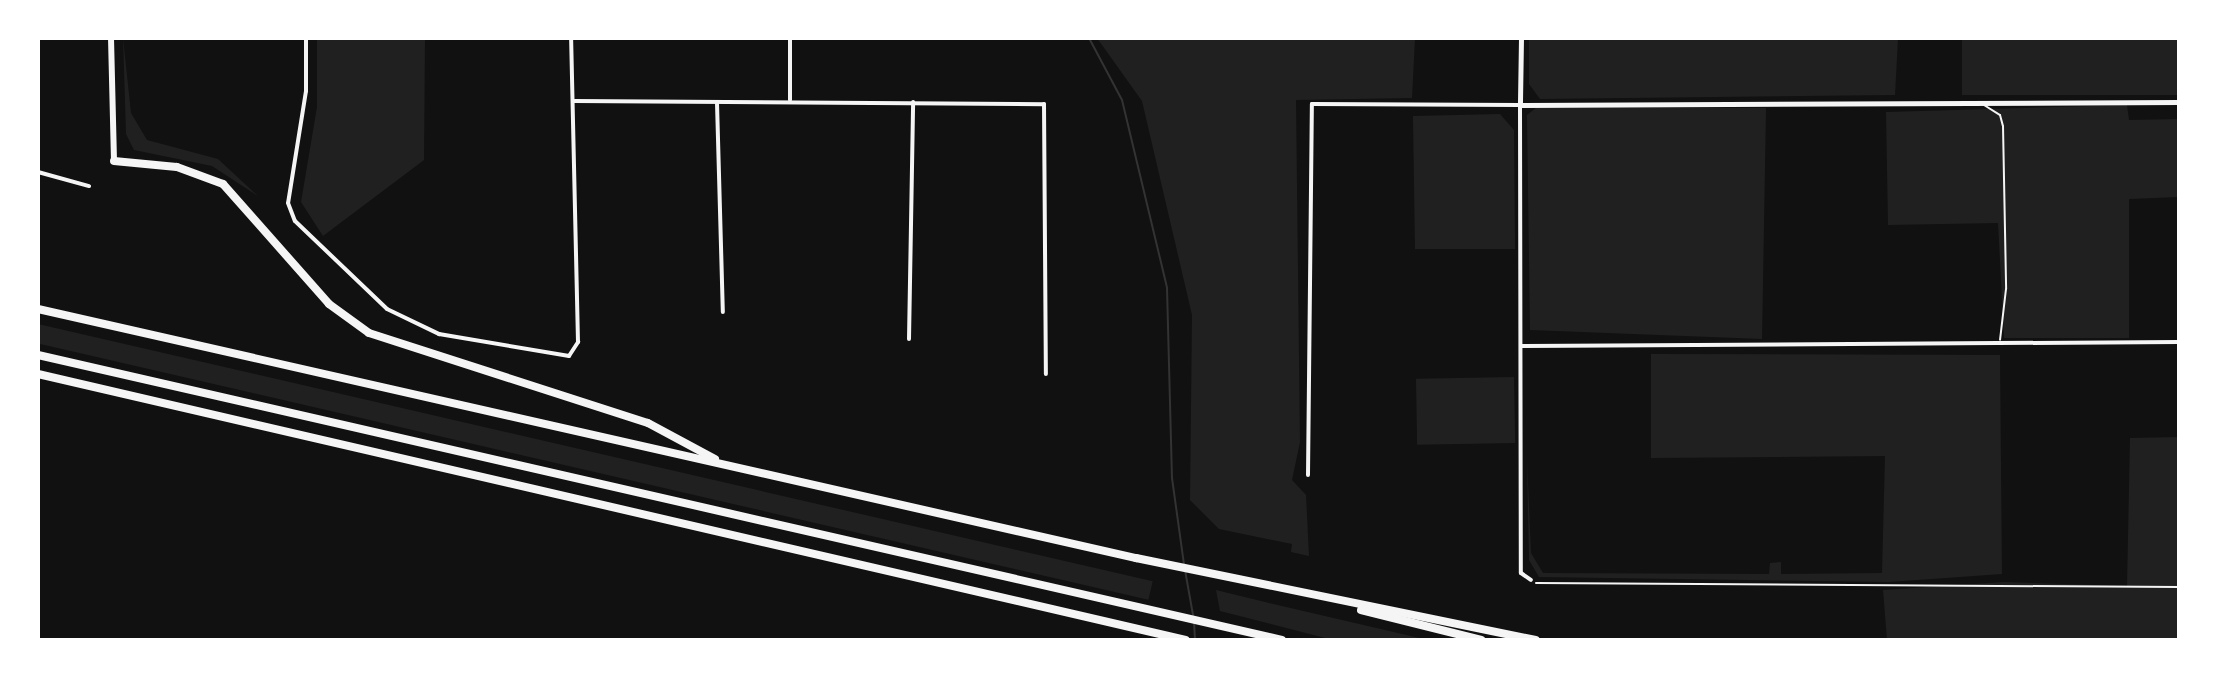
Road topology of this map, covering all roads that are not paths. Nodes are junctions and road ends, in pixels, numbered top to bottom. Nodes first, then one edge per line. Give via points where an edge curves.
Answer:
1 (111, 38) edge
2 (306, 38) edge
3 (571, 38) edge
4 (790, 38) edge
5 (1521, 38) edge
6 (790, 100) junction
7 (574, 101) junction
8 (913, 102) junction
9 (1980, 102) junction
10 (2179, 102) edge
11 (717, 103) junction
12 (1520, 105) junction
13 (114, 161) joint
14 (38, 172) edge
15 (89, 186) dead end
16 (38, 309) edge
17 (723, 312) dead end
18 (909, 339) dead end
19 (2179, 342) edge
20 (2000, 343) junction
21 (1521, 346) junction
22 (38, 355) edge
23 (38, 374) edge
24 (1046, 374) dead end
25 (726, 465) junction
26 (1308, 475) dead end
27 (1531, 580) road end
28 (1252, 583) junction
29 (1186, 640) edge
30 (1282, 640) edge
31 (1481, 640) edge
32 (1536, 640) edge

1 - 13 main road
2 - 7 street via 306,91 288,203 321,250 387,309 439,334 569,356 578,342
3 - 7 street
4 - 6 street
5 - 12 street
6 - 8 street
6 - 11 street
7 - 11 street
8 - 18 street
8 - 24 street via 1044,104
9 - 10 street
9 - 12 street
9 - 20 lane via 2000,115 2003,126 2006,289
11 - 17 street
12 - 21 street
12 - 26 street via 1312,104
13 - 25 highway via 177,167 223,184 329,304 369,333 648,423
14 - 15 street
16 - 25 highway
19 - 20 street
20 - 21 street
21 - 27 street via 1521,573
22 - 30 highway
23 - 29 highway
25 - 28 highway
28 - 31 highway
28 - 32 highway

